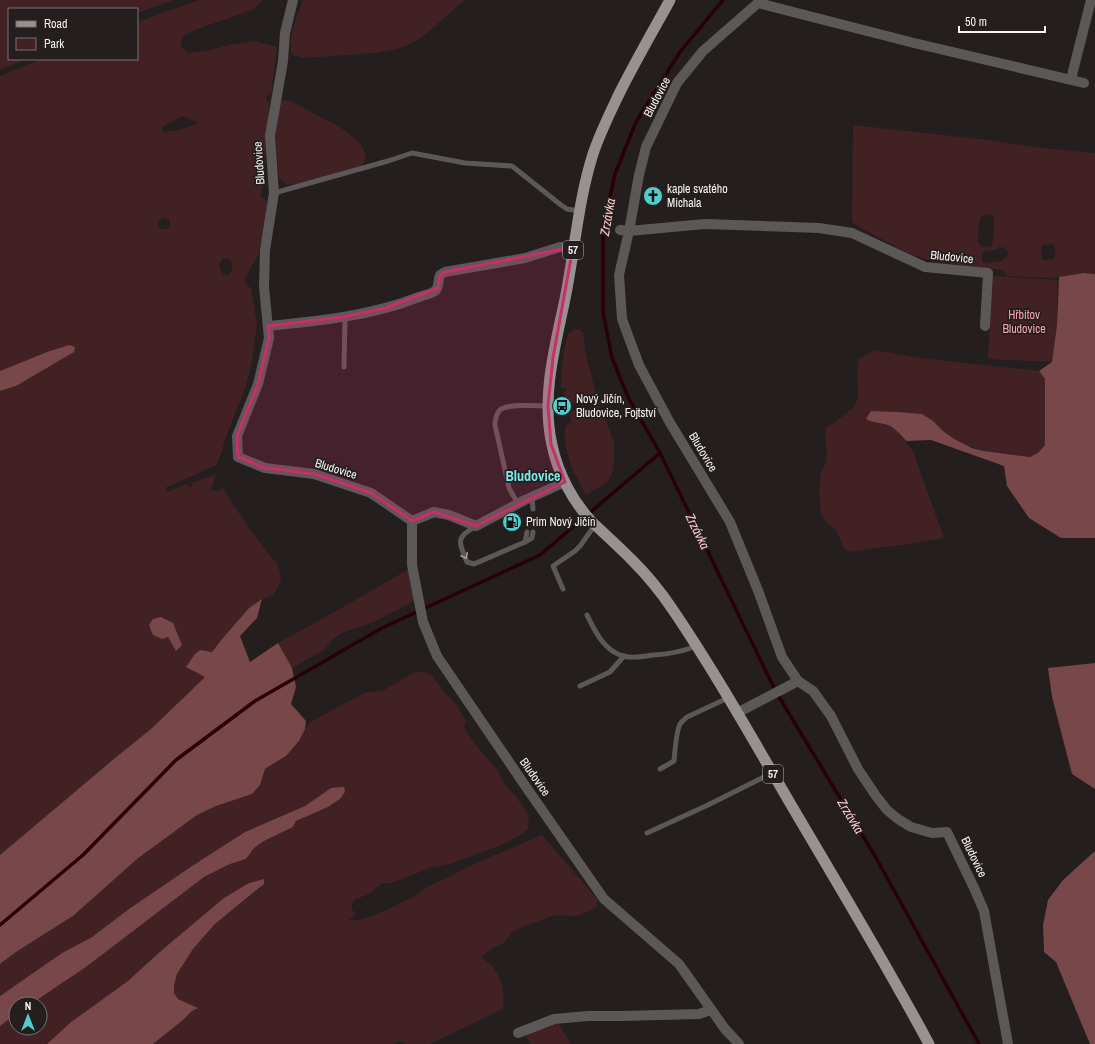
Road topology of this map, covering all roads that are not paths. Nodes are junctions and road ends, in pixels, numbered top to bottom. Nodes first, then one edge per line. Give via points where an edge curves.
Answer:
1 (293, 0) edge
2 (670, 0) edge
3 (1091, 0) edge
4 (759, 2) edge
5 (1071, 79) junction
6 (1084, 83) dead end
7 (274, 193) junction
8 (579, 211) junction
9 (624, 230) junction
10 (573, 247) junction
11 (345, 317) junction
12 (268, 326) junction
13 (985, 326) dead end
14 (344, 367) dead end
15 (548, 406) junction
16 (565, 482) junction
17 (525, 501) junction
18 (533, 509) dead end
19 (412, 521) junction
20 (594, 523) junction
21 (476, 526) junction
22 (526, 532) dead end
23 (533, 532) dead end
24 (525, 542) junction
25 (563, 589) dead end
26 (587, 615) dead end
27 (696, 646) junction
28 (624, 656) junction
29 (794, 683) junction
30 (580, 686) dead end
31 (728, 698) junction
32 (737, 713) junction
33 (660, 769) dead end
34 (772, 772) junction
35 (647, 833) dead end
36 (711, 1010) junction
37 (518, 1033) dead end
38 (739, 1044) edge
39 (929, 1044) edge
40 (1008, 1044) edge

1 - 7 street, Bludovice via 285,33 283,61 270,136
2 - 8 main road, 57 via 628,76 598,140
3 - 5 street
4 - 5 street, Bludovice via 914,43
4 - 9 street, Bludovice via 703,51 677,83 646,147
5 - 6 street, Bludovice
7 - 8 lane via 412,153 465,163 512,166 561,205
7 - 12 street, Bludovice via 264,250
8 - 10 main road, 57
9 - 13 street, Bludovice via 705,224 819,228 852,233 924,267 988,273
9 - 29 street, Bludovice via 619,275 622,319 634,354 669,421 730,522
10 - 11 street via 560,247 525,258 445,272 440,275 438,287 433,292 398,305
10 - 15 main road, 57 via 552,364
11 - 12 street
11 - 14 lane
12 - 19 street, Bludovice via 269,338 258,384 237,436 238,457 265,468 314,474 372,493
15 - 16 main road, 57 via 551,444
15 - 17 lane via 506,407 496,416 495,424 509,488
16 - 17 street
16 - 20 main road, 57 via 574,499
17 - 18 lane
17 - 21 street
19 - 21 street via 434,512
19 - 36 street, Bludovice via 412,565 423,622 437,656 604,898 679,964
20 - 25 lane via 580,546 553,566
20 - 27 main road, 57 via 654,583
21 -> 24 lane via 462,537 460,546 467,562 474,564
22 - 24 lane
23 - 24 lane via 532,538
26 - 28 lane via 596,633 609,648
27 - 28 lane via 671,654
27 - 31 main road, 57
28 - 30 lane via 610,672
29 - 32 street
29 - 40 street, Bludovice via 814,691 831,716 858,769 887,810 911,827 932,833 947,832 984,911
31 - 32 main road, 57
31 - 33 lane via 682,721 678,730 674,761
32 - 34 main road, 57
34 - 35 lane
34 - 39 main road, 57
36 - 37 street via 699,1014 554,1019
36 - 38 street, Bludovice

